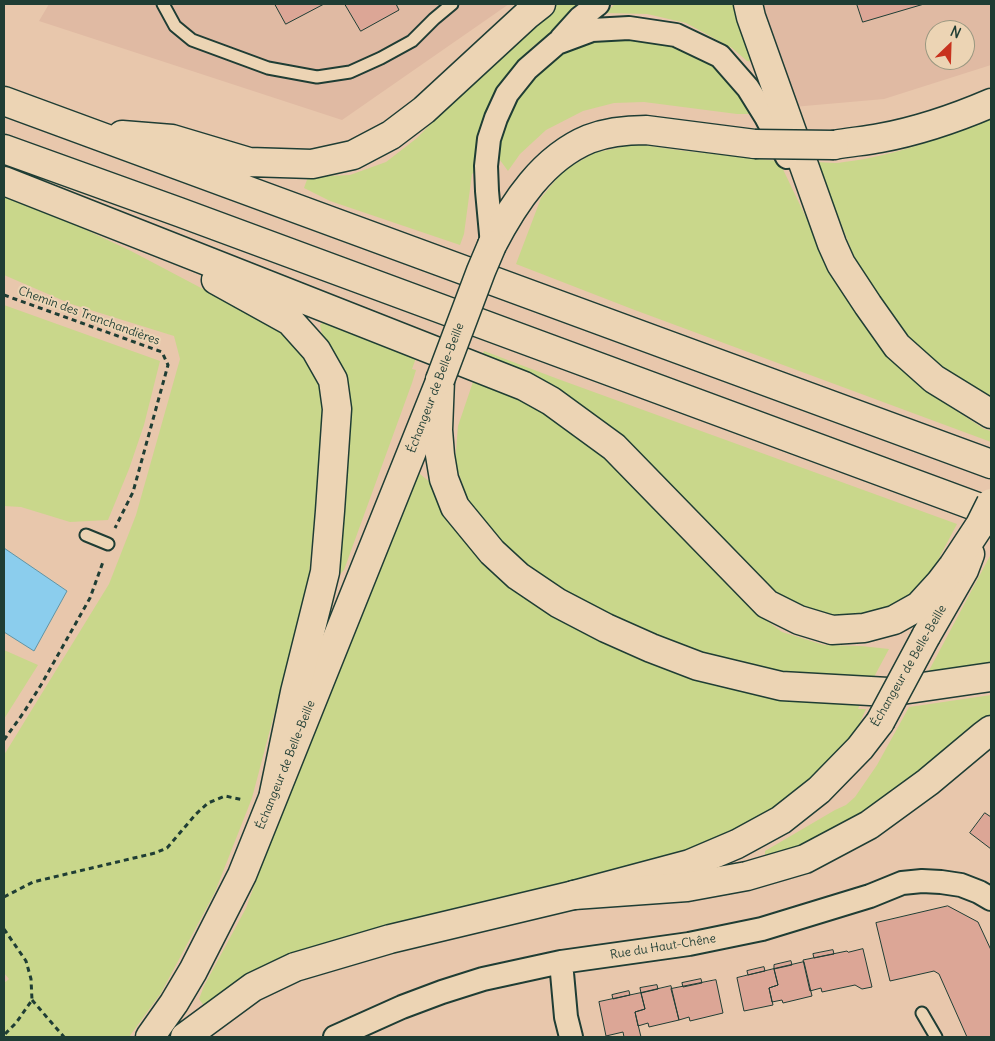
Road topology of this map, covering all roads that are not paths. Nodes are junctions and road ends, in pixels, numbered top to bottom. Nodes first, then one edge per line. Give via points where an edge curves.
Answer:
1 (163, 4) edge
2 (452, 4) edge
3 (541, 4) edge
4 (598, 4) edge
5 (748, 4) edge
6 (557, 43) junction
7 (4, 101) edge
8 (991, 102) edge
9 (90, 133) junction
10 (4, 149) edge
11 (4, 180) edge
12 (120, 227) junction
13 (832, 244) junction
14 (492, 245) junction
15 (440, 380) junction
16 (991, 414) edge
17 (991, 464) edge
18 (987, 514) edge
19 (86, 534) dead end
20 (108, 544) road end
21 (959, 568) junction
22 (991, 677) edge
23 (991, 730) edge
24 (273, 797) junction
25 (574, 895) junction
26 (991, 899) edge
27 (562, 962) junction
28 (922, 1013) dead end
29 (150, 1037) edge
30 (185, 1037) edge
31 (335, 1037) edge
32 (571, 1037) edge
33 (936, 1037) edge

1 - 2 lane via 175,26 192,40 268,68 316,77 350,72 381,58 412,40
3 - 9 main road via 424,110 391,135 353,154 312,164 250,162 172,139
4 - 6 street
5 - 13 main road
6 - 13 street via 592,30 629,28 676,35 720,56 748,88 766,117
6 - 14 street via 527,69 507,94 491,132 486,192
7 - 9 main road
8 - 14 main road, Échangeur de Belle-Beille, bridge via 916,130 834,144 755,144 646,130 628,130 590,139 572,148 540,174 517,203
9 - 17 main road
10 - 18 main road
11 - 12 main road
12 - 21 main road via 524,386 551,401 614,447 767,604 799,620 832,630 864,628 894,620 919,606
12 - 24 main road via 290,322 316,350 333,380 337,409 325,572
13 - 16 main road via 868,306 897,346 934,380
14 - 15 main road, Échangeur de Belle-Beille, bridge
15 - 22 main road via 440,454 444,479 455,507 492,552 518,576 558,603 606,628 698,666 781,686 888,692
15 - 24 main road, Échangeur de Belle-Beille
18 - 21 main road
19 - 20 lane
21 - 25 main road, Échangeur de Belle-Beille, bridge via 880,722 819,790 780,820 738,844 690,864
23 - 25 main road via 869,825 805,859 746,876 687,887
24 - 29 main road, Échangeur de Belle-Beille via 242,875 209,941 174,1003
25 - 30 main road, Échangeur de Belle-Beille via 390,939 294,967 254,987
26 - 27 street, Rue du Haut-Chêne via 961,885 922,881 902,883 762,929 689,944
27 - 31 street, Rue du Haut-Chêne via 483,979 442,992
27 - 32 street via 566,1017
28 - 33 lane

